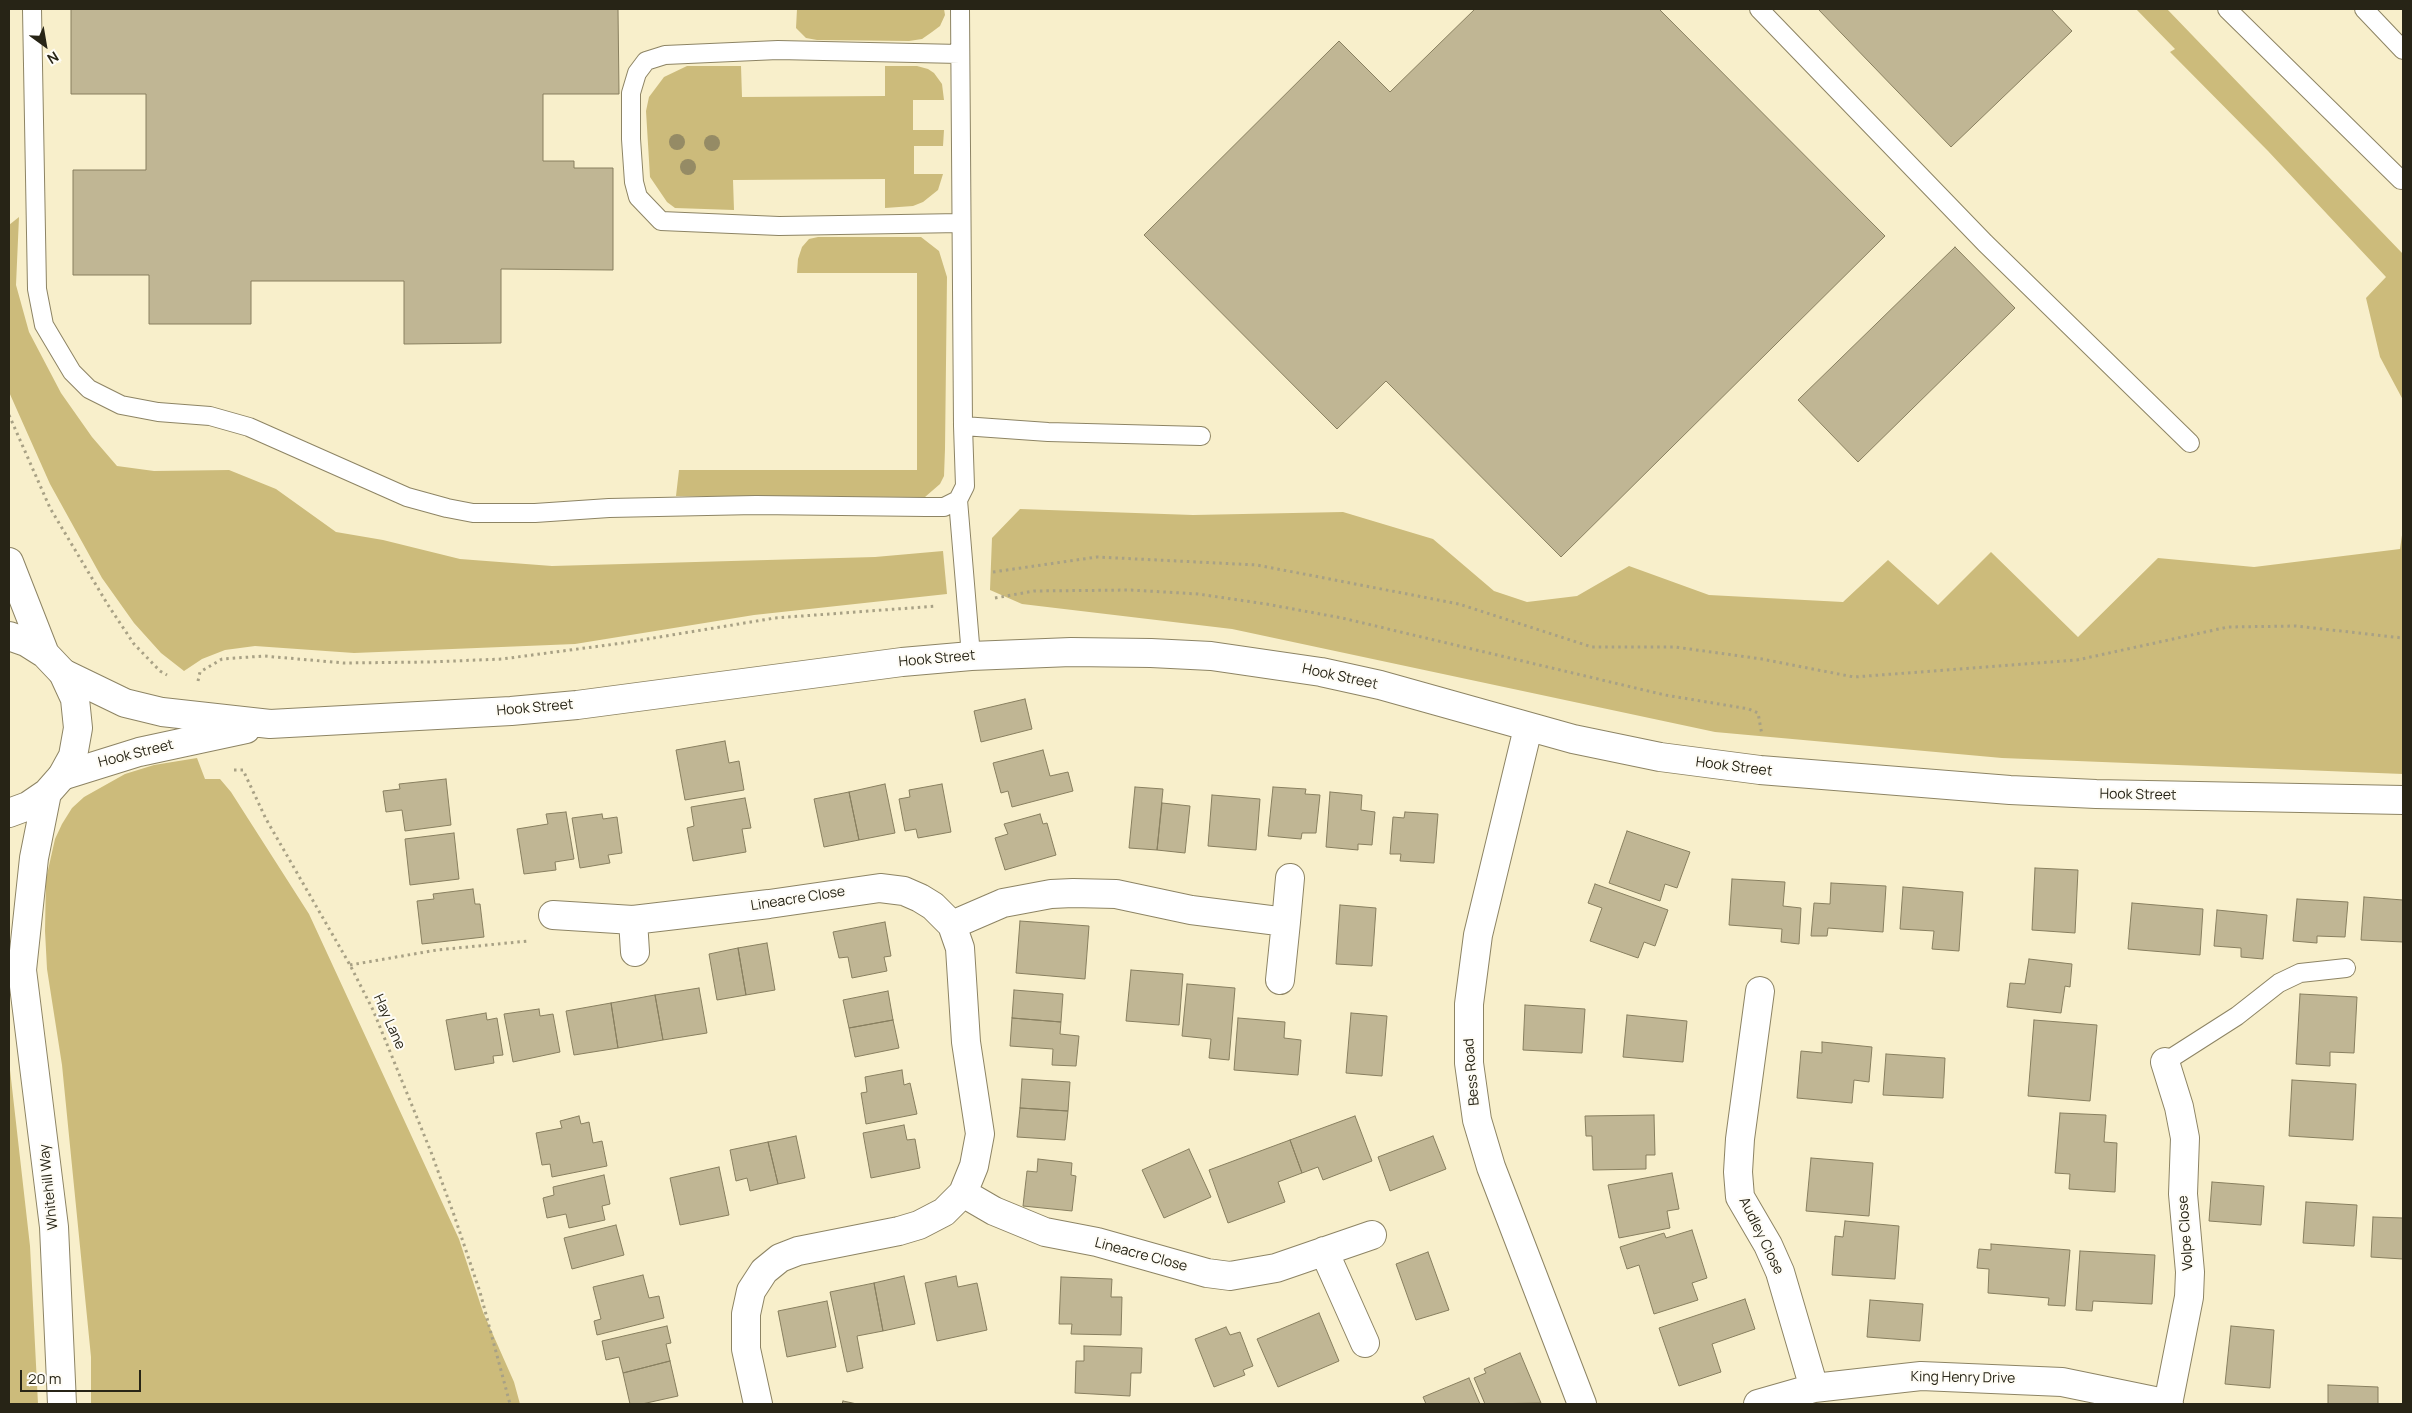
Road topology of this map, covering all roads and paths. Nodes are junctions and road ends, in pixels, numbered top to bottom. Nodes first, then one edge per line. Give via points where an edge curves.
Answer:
1 (32, 9) edge
2 (960, 9) edge
3 (1759, 9) edge
4 (2227, 9) edge
5 (2364, 9) edge
6 (2403, 50) edge
7 (960, 54) junction
8 (2401, 180) dead end
9 (960, 223) junction
10 (9, 415) edge
11 (962, 426) junction
12 (1201, 436) dead end
13 (2190, 443) dead end
14 (958, 500) junction
15 (9, 562) edge
16 (965, 576) junction
17 (9, 636) edge
18 (2403, 638) edge
19 (971, 656) junction
20 (54, 664) junction
21 (200, 716) junction
22 (1528, 728) junction
23 (55, 785) junction
24 (2403, 800) edge
25 (9, 813) edge
26 (1290, 878) dead end
27 (553, 915) joint
28 (633, 920) junction
29 (1286, 922) junction
30 (952, 925) junction
31 (9, 943) edge
32 (635, 952) dead end
33 (350, 965) junction
34 (2346, 968) dead end
35 (22, 970) junction
36 (1280, 980) dead end
37 (1760, 991) dead end
38 (2164, 1062) joint
39 (963, 1192) junction
40 (1372, 1235) dead end
41 (1324, 1251) junction
42 (1365, 1343) dead end
43 (1814, 1388) junction
44 (2061, 1393) edge
45 (62, 1404) edge
46 (510, 1404) edge
47 (758, 1404) edge
48 (1582, 1404) edge
49 (1758, 1404) edge
50 (2169, 1404) edge

1 - 14 lane via 37,289 48,333 72,372 89,389 120,405 210,416 249,427 408,497 473,512 756,505 926,507 944,506
2 - 7 lane
3 - 13 lane via 1985,242
4 - 8 lane
5 - 6 lane
7 - 9 lane
7 - 9 lane via 778,50 665,55 646,61 637,72 631,93 634,182 638,197 661,221 779,226
9 - 11 lane
10 - 21 path via 50,508 108,605 134,644
11 - 12 lane
11 - 14 lane via 966,486
14 - 16 lane
15 - 20 street
16 - 18 path via 1097,557 1257,564 1458,604 1592,647 1675,647 1762,659 1854,677 2077,660 2228,627 2296,626
16 - 19 lane
17 - 20 street, Hook Street via 26,642
19 - 21 street, Hook Street via 902,662 577,705 270,724
19 - 22 street, Hook Street via 1151,653 1274,664 1380,685
20 - 21 street, Hook Street via 126,702 162,712
20 - 23 street via 75,699 78,728 73,756
21 - 23 street, Hook Street via 139,752
21 - 33 path, Hay Lane via 211,769 243,770 266,819
22 - 24 street, Hook Street via 1660,757 1800,775 2087,794
22 - 48 street, Bess Road via 1478,935 1469,1004 1469,1063 1477,1120 1490,1167
23 - 25 street via 28,806
23 - 35 street, Whitehill Way via 34,858
26 - 29 street
27 - 28 street, Lineacre Close
27 - 33 path via 549,939 437,950
28 - 30 street, Lineacre Close via 880,888 904,891 920,898
28 - 32 street
29 - 30 street via 1191,910 1116,894 1073,893 1003,903
29 - 36 street
30 - 39 street, Lineacre Close via 960,948 966,1042 980,1134 974,1166
31 - 35 street, Whitehill Way
33 - 46 path, Hay Lane via 373,1010 431,1152 480,1292
34 - 38 lane via 2300,974 2279,983 2237,1016
35 - 45 street, Whitehill Way via 54,1227
37 - 43 street, Audley Close via 1740,1139 1740,1197 1780,1272
38 - 50 street, Volpe Close via 2185,1138 2183,1194 2190,1272 2189,1297
39 - 41 street, Lineacre Close via 994,1211 1045,1232 1230,1276 1276,1268
39 - 47 street, Lineacre Close via 944,1212 919,1225 798,1252 780,1258 764,1272 750,1291 746,1314 746,1348
40 - 41 street, Lineacre Close
41 - 42 street
43 - 44 street, King Henry Drive via 1920,1376
43 - 49 street, King Henry Drive
44 - 50 street, King Henry Drive

